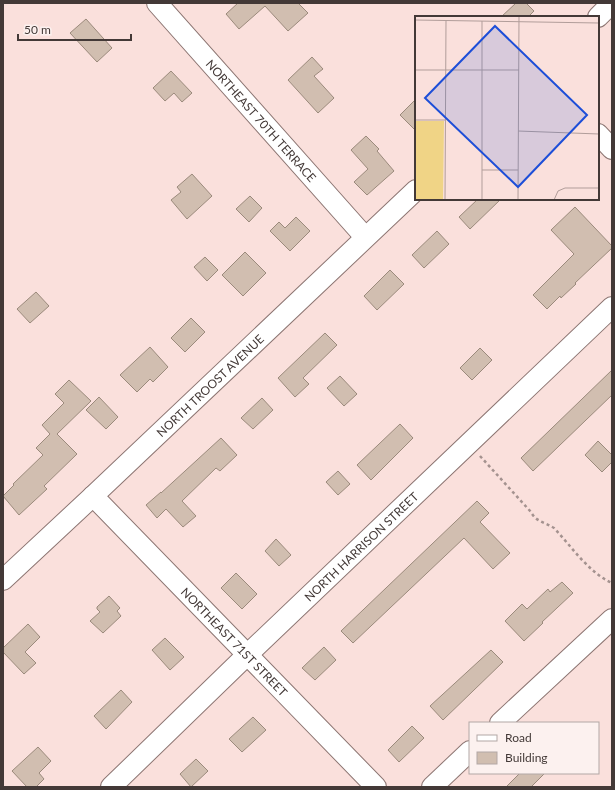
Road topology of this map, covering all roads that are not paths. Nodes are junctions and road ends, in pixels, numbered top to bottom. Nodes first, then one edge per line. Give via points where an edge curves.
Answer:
1 (158, 3) edge
2 (612, 4) edge
3 (599, 16) edge
4 (599, 135) edge
5 (612, 149) edge
6 (415, 191) edge
7 (366, 237) junction
8 (612, 308) edge
9 (93, 496) junction
10 (3, 580) edge
11 (612, 619) edge
12 (247, 655) junction
13 (501, 722) edge
14 (469, 752) edge
15 (111, 787) edge
16 (376, 787) edge
17 (432, 787) edge

1 - 7 street, NORTHEAST 70TH TERRACE
2 - 3 street
4 - 5 street
6 - 7 street, NORTH TROOST AVENUE
7 - 9 street, NORTH TROOST AVENUE
8 - 12 street, NORTH HARRISON STREET
9 - 10 street, NORTH TROOST AVENUE
9 - 12 street, NORTHEAST 71ST STREET
11 - 13 street
12 - 15 street, NORTH HARRISON STREET
12 - 16 street, NORTHEAST 71ST STREET
14 - 17 street

